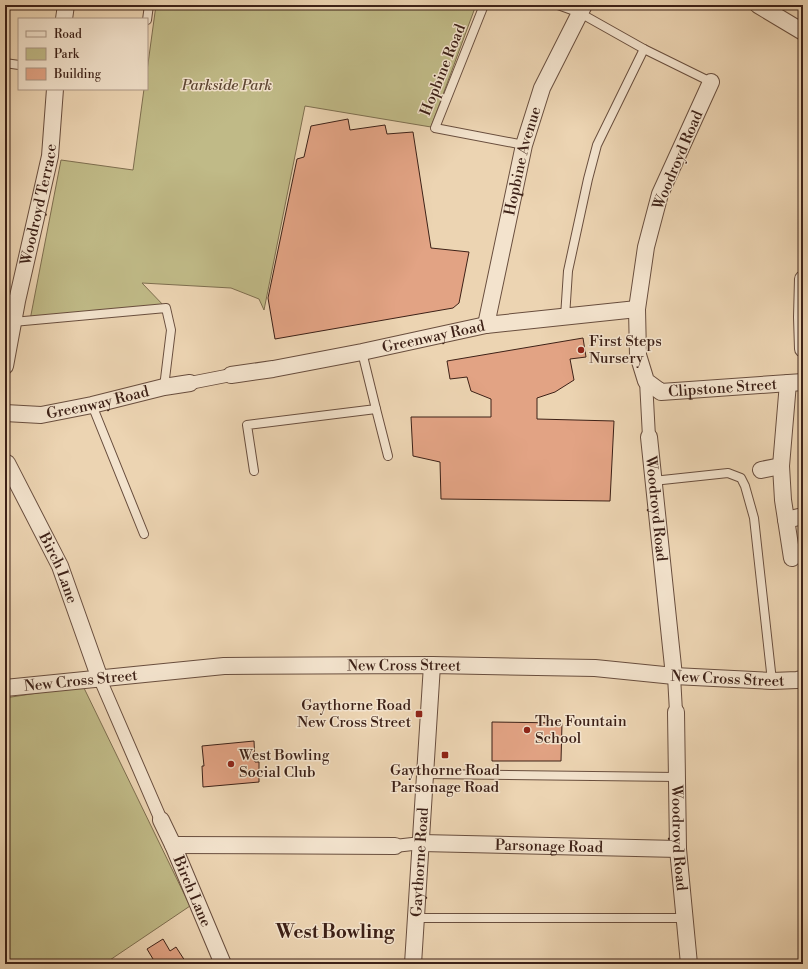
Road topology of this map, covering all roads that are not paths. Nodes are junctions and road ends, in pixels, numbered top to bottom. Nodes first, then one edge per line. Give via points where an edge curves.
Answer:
1 (66, 5) edge
2 (149, 5) edge
3 (484, 5) edge
4 (558, 5) edge
5 (758, 5) edge
6 (582, 9) edge
7 (64, 18) edge
8 (147, 18) edge
9 (803, 32) edge
10 (644, 49) junction
11 (5, 63) edge
12 (18, 65) edge
13 (711, 82) joint
14 (55, 90) edge
15 (524, 145) junction
16 (803, 279) edge
17 (11, 299) edge
18 (637, 309) junction
19 (565, 317) junction
20 (13, 322) junction
21 (486, 325) junction
22 (803, 349) edge
23 (362, 352) junction
24 (5, 366) edge
25 (231, 375) joint
26 (646, 381) junction
27 (796, 382) edge
28 (190, 383) joint
29 (164, 387) junction
30 (92, 405) junction
31 (376, 409) junction
32 (5, 413) edge
33 (649, 437) joint
34 (388, 456) dead end
35 (6, 461) edge
36 (780, 466) junction
37 (761, 470) dead end
38 (254, 471) dead end
39 (653, 481) junction
40 (803, 516) edge
41 (786, 520) junction
42 (144, 534) dead end
43 (792, 558) dead end
44 (432, 665) junction
45 (674, 676) junction
46 (100, 678) junction
47 (803, 679) edge
48 (772, 681) junction
49 (5, 688) edge
50 (676, 712) joint
51 (426, 774) junction
52 (678, 777) junction
53 (161, 820) joint
54 (421, 844) junction
55 (173, 845) junction
56 (395, 846) joint
57 (678, 849) junction
58 (417, 918) junction
59 (684, 918) junction
60 (223, 964) edge
61 (413, 964) edge
62 (689, 964) edge

1 - 7 street
2 - 8 lane
3 - 15 lane, Hopbine Road via 434,128
4 - 6 lane
5 - 9 street
6 - 10 lane
6 - 15 street, Hopbine Avenue via 542,88
10 - 13 lane
10 - 19 lane via 597,145 568,271
11 - 12 lane
13 - 18 street, Woodroyd Road via 660,194 646,247
14 - 17 street, Woodroyd Terrace via 50,156
15 - 21 street, Hopbine Avenue
16 - 22 street
17 - 20 street, Woodroyd Terrace
18 - 19 street, Greenway Road
18 - 26 street, Woodroyd Road via 638,355
19 - 21 street, Greenway Road
20 - 24 street, Woodroyd Terrace
20 - 29 lane via 166,308 171,330
21 - 23 street, Greenway Road
23 - 25 street, Greenway Road
23 - 31 lane
25 - 28 street
26 - 27 street, Clipstone Street via 661,392
26 - 33 street
27 - 36 street
28 - 29 street, Greenway Road
29 - 30 street, Greenway Road
30 - 32 street, Greenway Road via 41,414
30 - 42 lane
31 - 34 lane
31 - 38 lane via 247,425
33 - 39 street, Woodroyd Road
35 - 46 street, Birch Lane via 60,566
36 - 37 street
36 - 41 street
39 - 45 street, Woodroyd Road
39 - 48 lane via 728,473 740,478 745,486 754,518
40 - 41 street
41 - 43 street
44 - 45 street, New Cross Street via 594,668
44 - 46 street, New Cross Street via 224,666
44 - 51 street, Gaythorne Road
45 - 48 street, New Cross Street
45 - 50 street
46 - 49 street, New Cross Street
46 - 53 street
47 - 48 street, New Cross Street
50 - 52 street, Woodroyd Road
51 - 52 lane
51 - 54 street, Gaythorne Road
52 - 57 street, Woodroyd Road
53 - 55 street, Birch Lane
54 - 56 street
54 - 57 street, Parsonage Road
54 - 58 street, Gaythorne Road
55 - 56 street
55 - 60 street, Birch Lane
57 - 59 street, Woodroyd Road
58 - 59 lane
58 - 61 street, Gaythorne Road
59 - 62 street, Woodroyd Road

